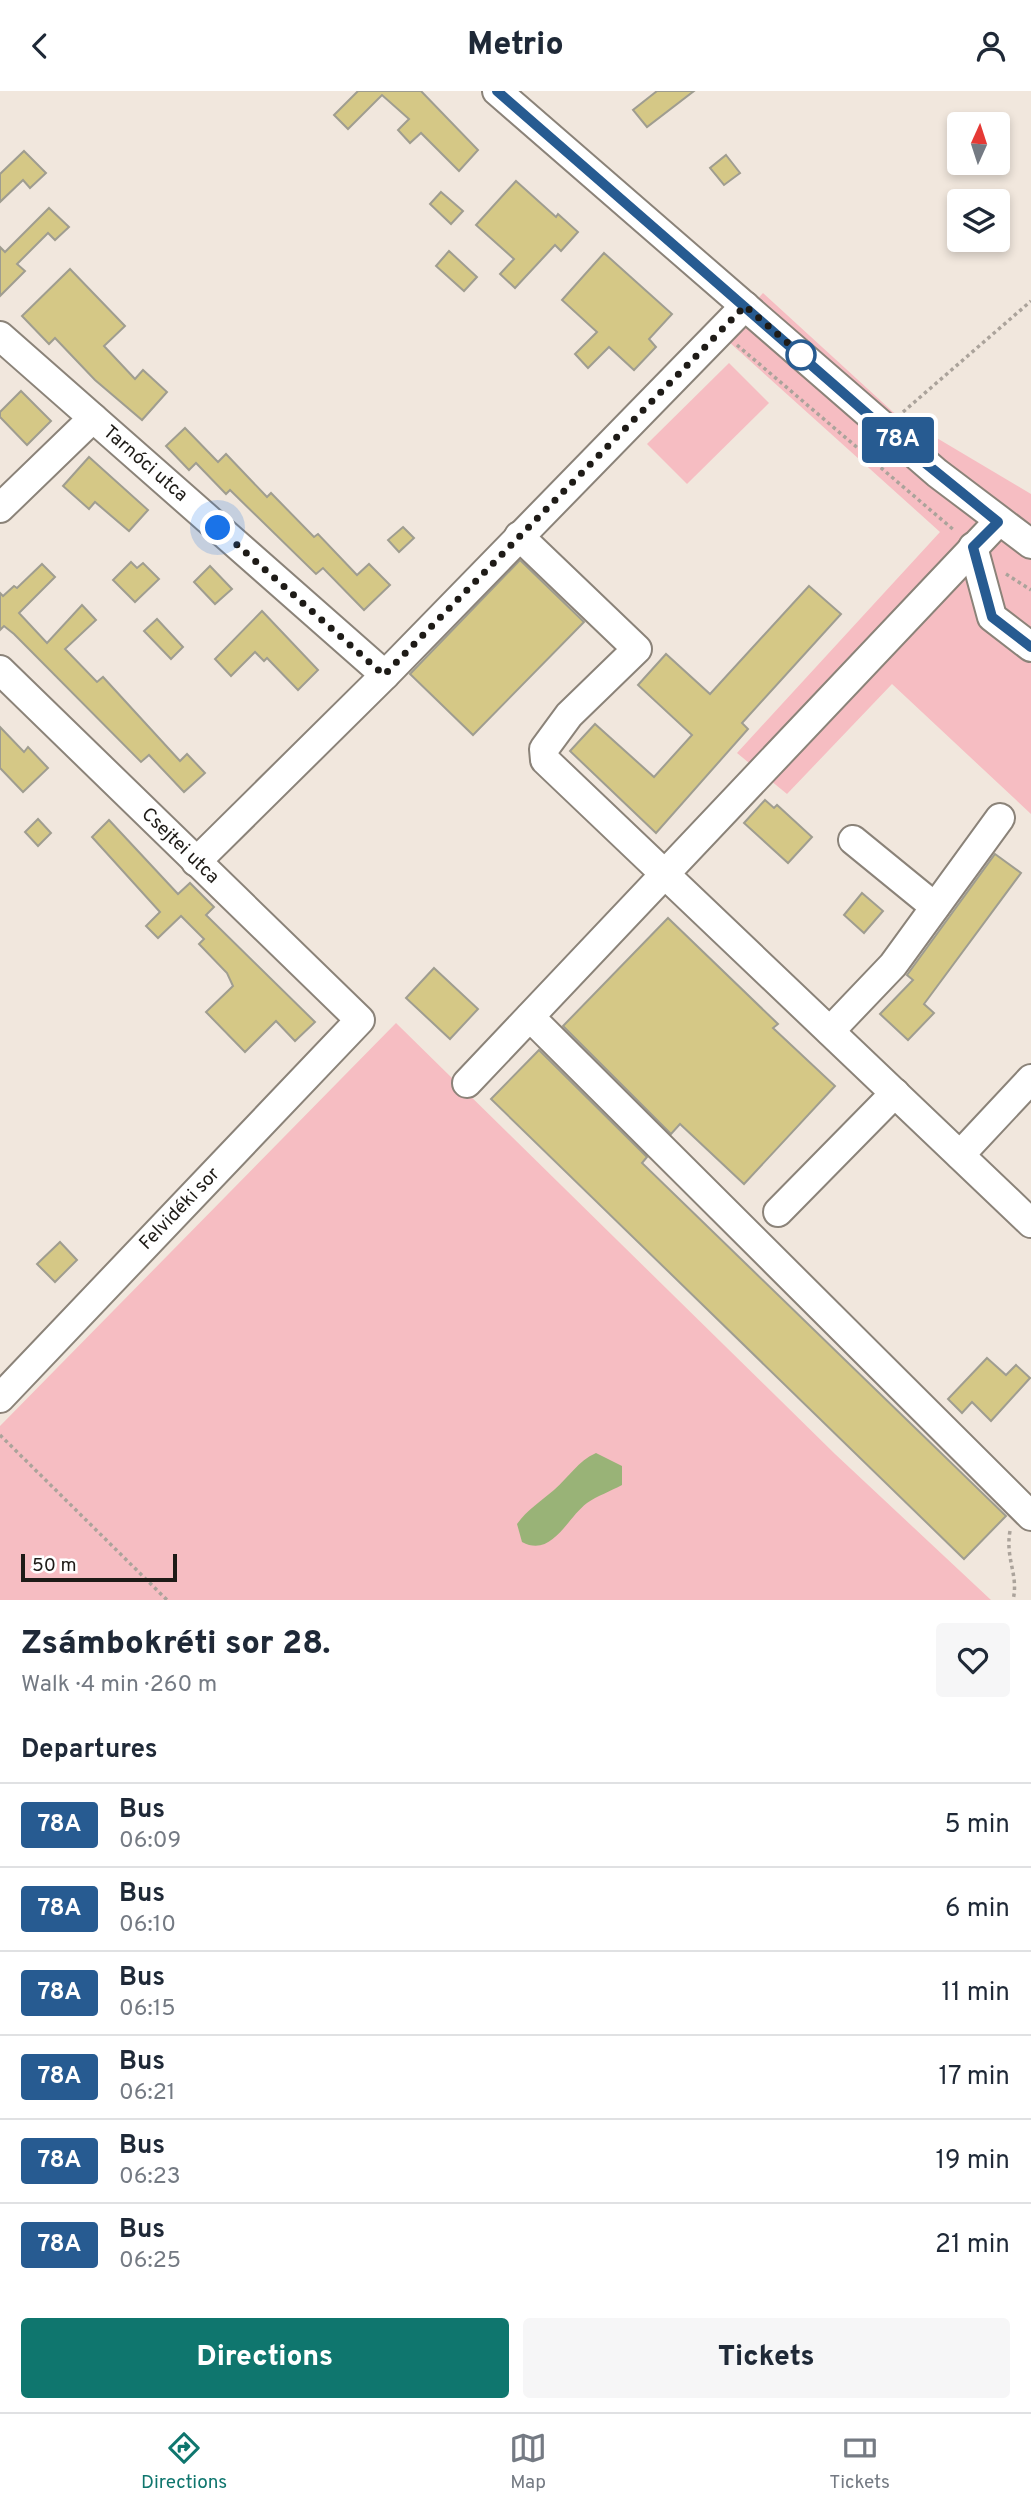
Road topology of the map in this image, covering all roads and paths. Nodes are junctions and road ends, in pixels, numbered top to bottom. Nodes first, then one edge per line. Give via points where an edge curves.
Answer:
1 (497, 91) edge
2 (1031, 301) edge
3 (745, 306) junction
4 (722, 332) junction
5 (0, 336) edge
6 (93, 418) junction
7 (885, 428) junction
8 (0, 508) edge
9 (998, 522) junction
10 (519, 535) junction
11 (1031, 544) edge
12 (973, 547) junction
13 (1031, 590) edge
14 (1031, 647) edge
15 (0, 670) edge
16 (384, 675) junction
17 (1000, 818) dead end
18 (853, 840) dead end
19 (196, 862) junction
20 (664, 873) junction
21 (935, 907) junction
22 (530, 1017) junction
23 (360, 1020) joint
24 (830, 1031) junction
25 (1031, 1079) edge
26 (467, 1083) dead end
27 (895, 1093) junction
28 (960, 1155) junction
29 (778, 1212) dead end
30 (1030, 1221) edge
31 (0, 1398) edge
32 (0, 1435) edge
33 (1027, 1512) edge
34 (167, 1600) edge
35 (1013, 1600) edge

1 - 3 street
2 - 7 path
3 - 4 street
3 - 7 street
4 - 10 street
4 - 12 path
5 - 6 street, Tarnóci utca
6 - 8 street
6 - 16 street, Tarnóci utca
7 - 9 street
9 - 11 street
9 - 12 street
10 - 16 street
10 - 20 street via 638,649 569,715 544,749 545,760
12 - 13 path
12 - 14 street via 992,617
12 - 20 street
15 - 19 street, Csejtei utca
16 - 19 street
17 - 21 street
18 - 21 street
19 - 23 street, Csejtei utca
20 - 22 street
20 - 24 street
21 - 24 street via 893,965
22 - 26 street
22 - 33 street
23 - 31 street, Felvidéki sor
24 - 27 street
25 - 28 street
27 - 28 street
27 - 29 street
28 - 30 street
32 - 34 path
33 - 35 path via 1011,1524 1006,1551 1016,1586

